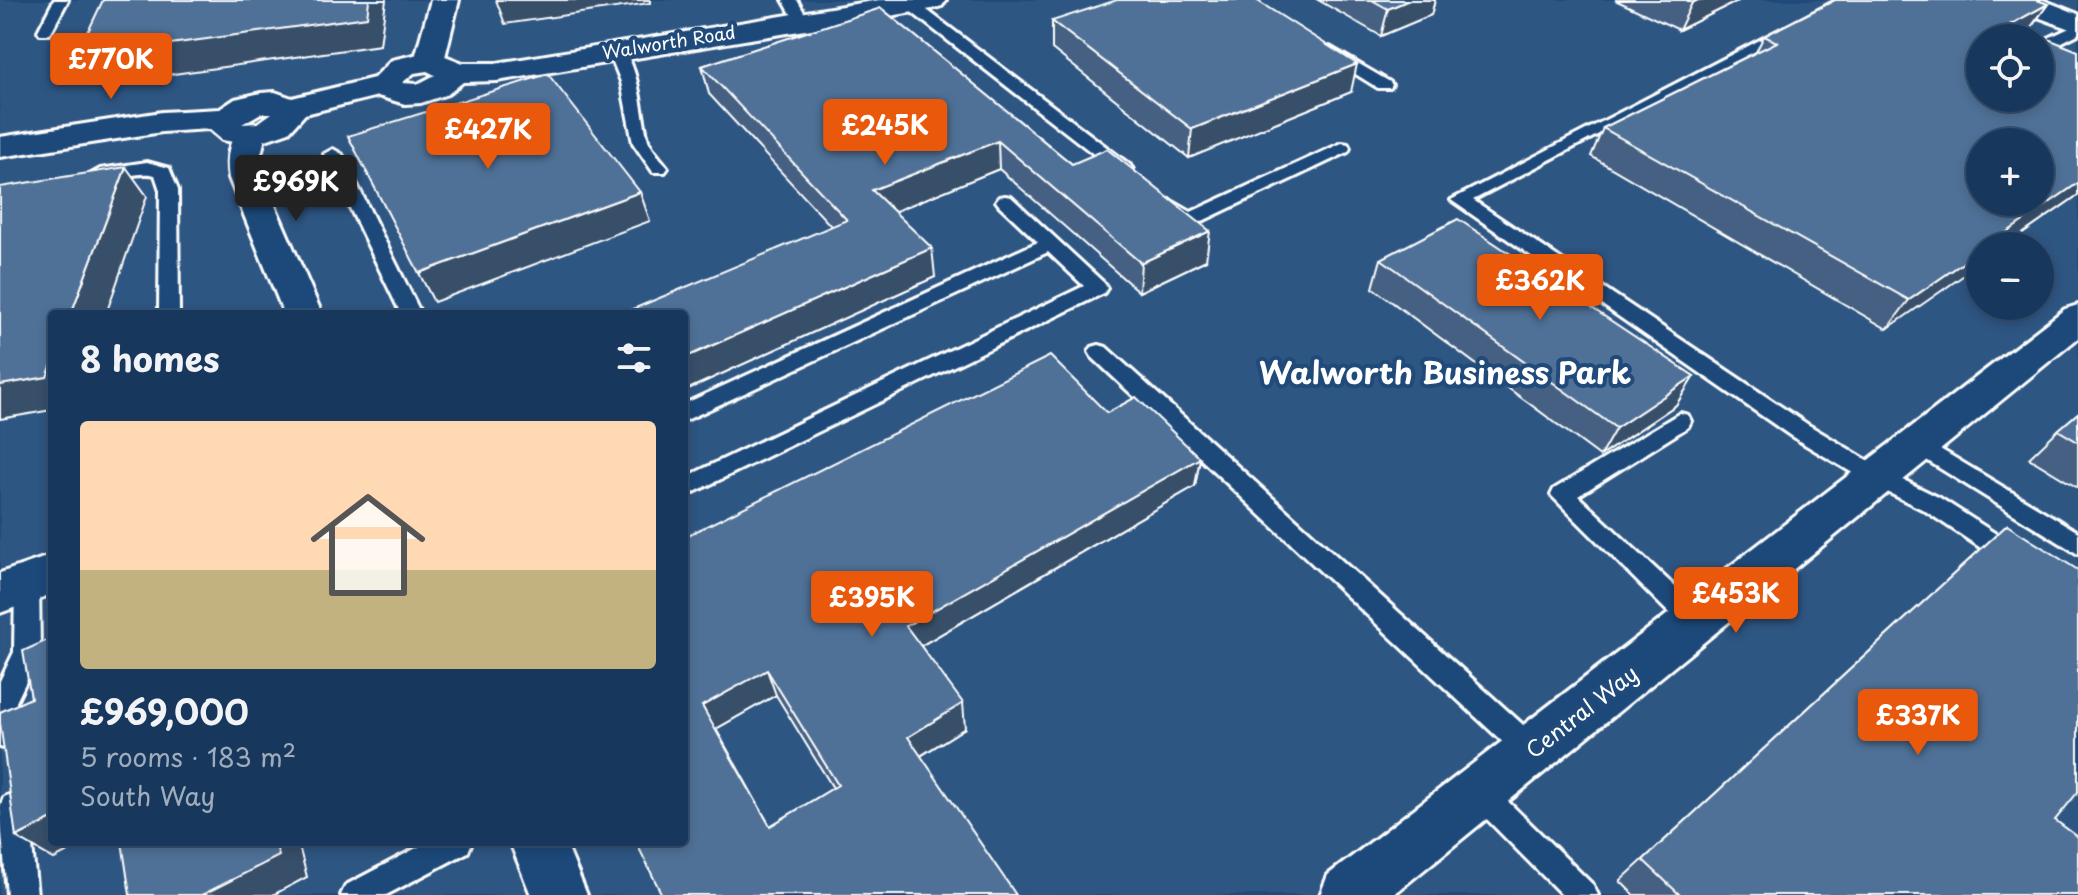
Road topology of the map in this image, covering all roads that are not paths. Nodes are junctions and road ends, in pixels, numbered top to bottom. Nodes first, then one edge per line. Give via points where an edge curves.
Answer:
1 (61, 0) edge
2 (445, 0) edge
3 (2018, 0) edge
4 (921, 2) edge
5 (796, 11) edge
6 (1800, 24) edge
7 (2071, 30) edge
8 (45, 31) dead end
9 (1322, 47) edge
10 (2078, 49) edge
11 (617, 52) junction
12 (980, 58) junction
13 (960, 65) dead end
14 (441, 67) junction
15 (1384, 85) dead end
16 (239, 126) junction
17 (0, 147) edge
18 (1342, 148) dead end
19 (333, 154) dead end
20 (659, 168) dead end
21 (88, 176) edge
22 (1005, 201) dead end
23 (1050, 244) junction
24 (169, 310) edge
25 (301, 310) edge
26 (409, 310) edge
27 (2078, 318) edge
28 (1099, 352) dead end
29 (688, 411) edge
30 (1680, 421) dead end
31 (1920, 445) junction
32 (1879, 478) junction
33 (688, 486) edge
34 (2078, 544) edge
35 (2038, 574) edge
36 (26, 584) edge
37 (1695, 622) junction
38 (1532, 751) junction
39 (1479, 792) junction
40 (450, 846) edge
41 (539, 846) edge
42 (22, 895) edge
43 (356, 895) edge
44 (559, 895) edge
45 (1348, 895) edge
46 (1583, 895) edge

1 - 8 lane
2 - 14 street
3 - 7 street
4 - 5 street, Walworth Road
4 - 12 lane
5 - 11 street, Walworth Road
6 - 32 lane via 1460,200 1799,430
7 - 10 lane
9 - 15 lane
11 - 14 street, Walworth Road via 497,72
11 - 20 lane via 641,143
12 - 13 lane
12 - 18 lane via 1190,220
14 - 16 street, Walworth Road via 399,69 386,84 289,108 265,102 243,107
16 - 17 street, Walworth Road via 162,122
16 - 25 street via 246,178
19 - 26 lane
21 - 24 lane via 147,167 163,172 169,190
22 - 23 lane
23 - 29 lane
23 - 33 lane via 1097,288
27 - 31 street, Central Way
28 - 38 lane
30 - 37 lane via 1562,495
31 - 32 street, Central Way
31 - 34 lane
32 - 35 lane via 1932,504
32 - 37 street, Central Way
36 - 42 lane via 27,652 3,702
37 - 38 street, Central Way
38 - 39 street, Central Way
39 - 45 street, Central Way
39 - 46 lane
40 - 43 lane
41 - 44 street

